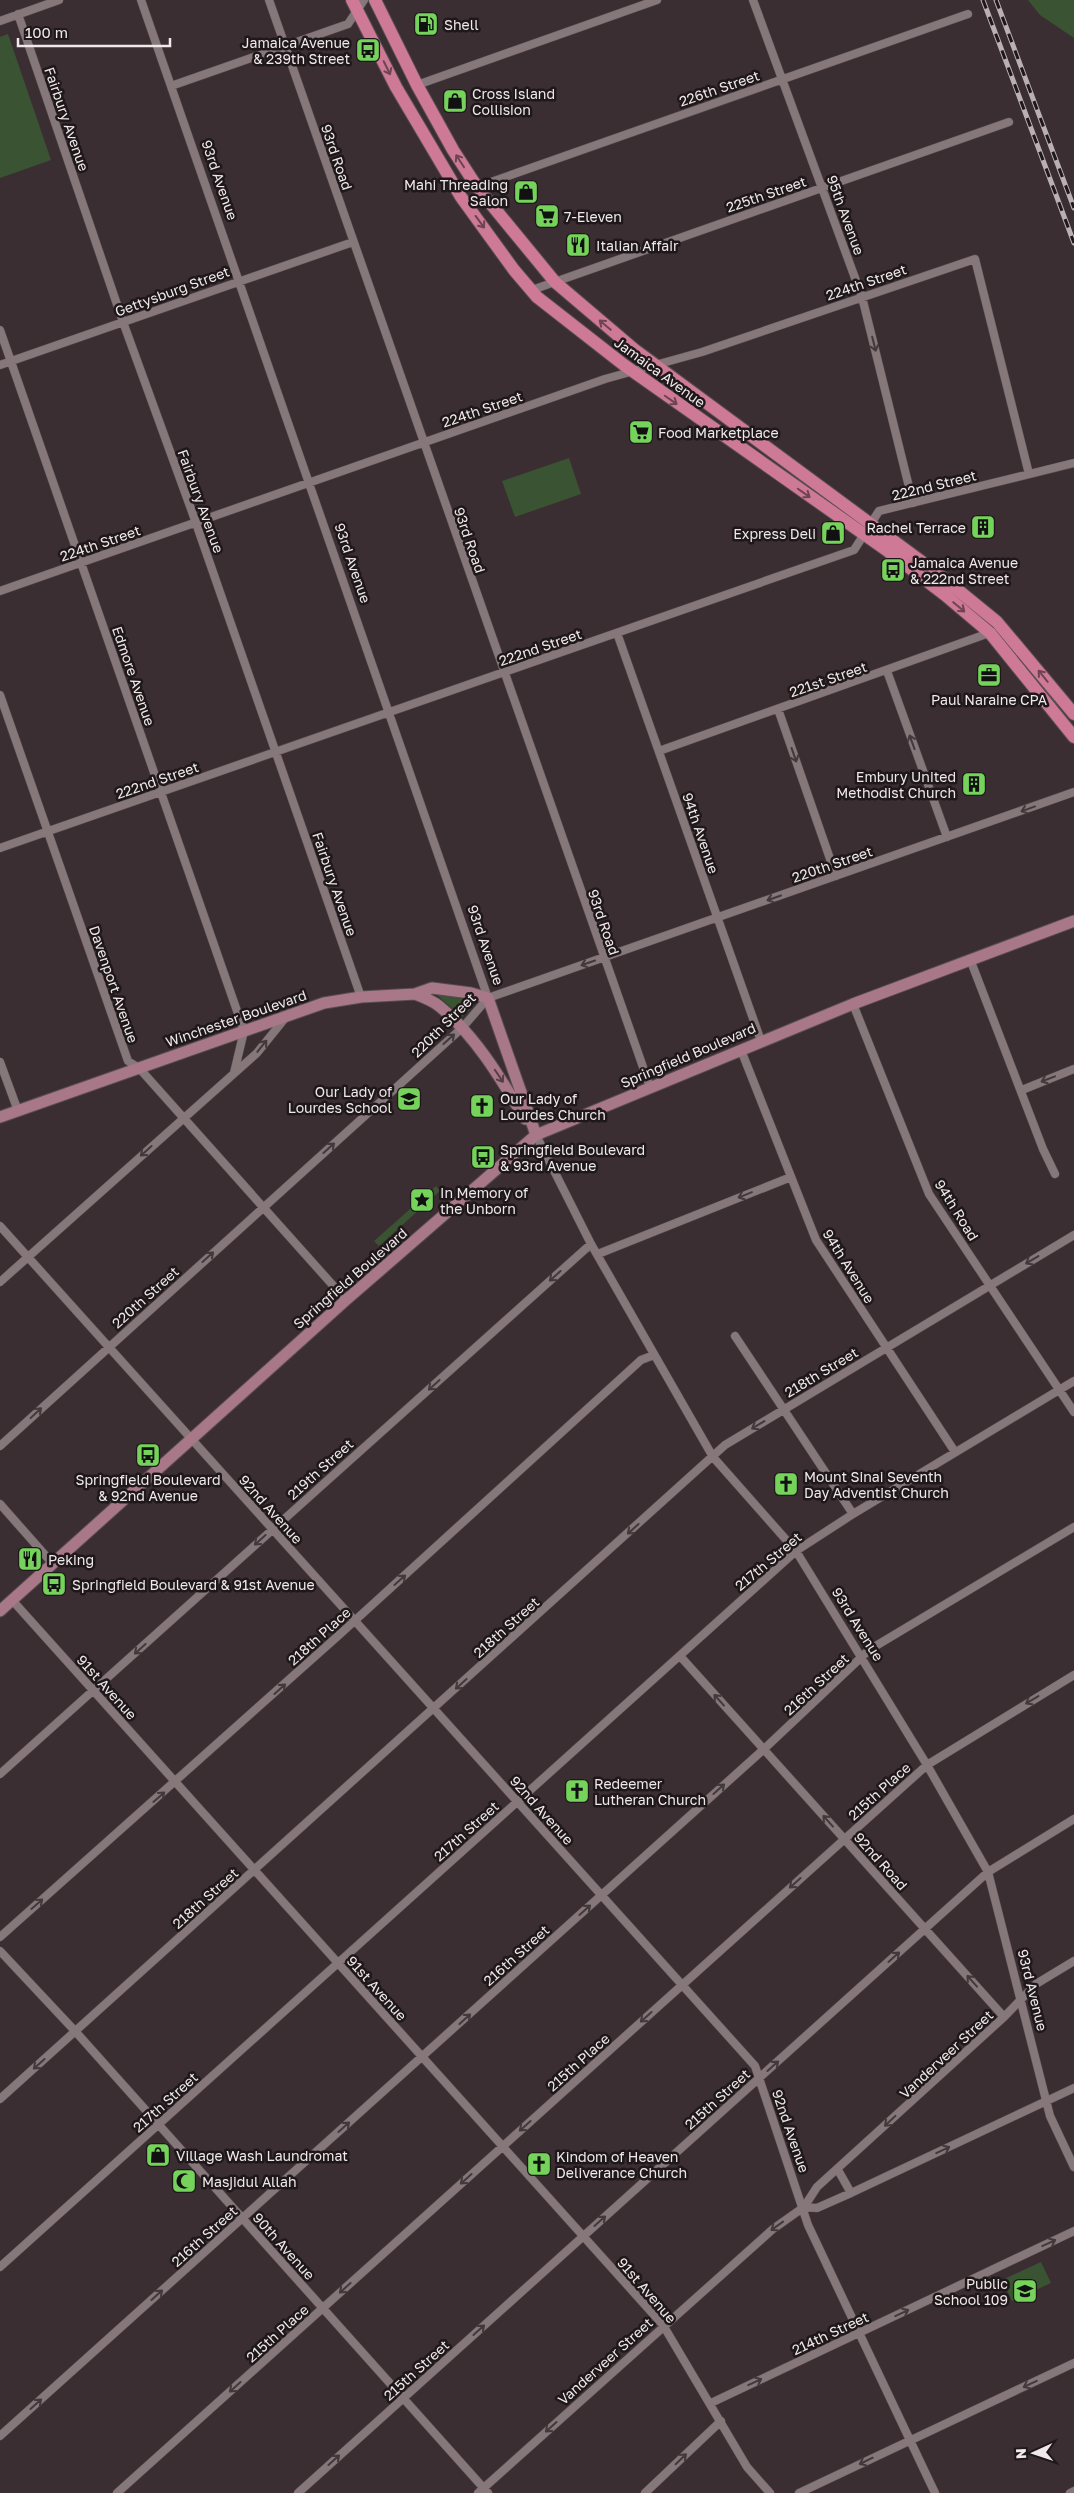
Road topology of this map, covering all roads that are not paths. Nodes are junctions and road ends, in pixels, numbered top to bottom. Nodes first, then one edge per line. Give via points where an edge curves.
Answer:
1 (59, 0) edge
2 (141, 0) edge
3 (269, 0) edge
4 (375, 0) edge
5 (657, 0) edge
6 (753, 0) edge
7 (358, 3) edge
8 (18, 14) junction
9 (968, 14) dead end
10 (0, 21) edge
11 (285, 47) junction
12 (782, 79) junction
13 (417, 85) junction
14 (171, 86) junction
15 (1010, 122) dead end
16 (477, 187) junction
17 (824, 188) junction
18 (353, 242) junction
19 (239, 281) junction
20 (555, 282) junction
21 (532, 290) junction
22 (862, 297) junction
23 (123, 322) junction
24 (0, 330) edge
25 (11, 361) junction
26 (0, 365) edge
27 (657, 366) junction
28 (632, 371) junction
29 (424, 443) junction
30 (1074, 463) edge
31 (1029, 474) junction
32 (309, 483) junction
33 (913, 503) junction
34 (196, 522) junction
35 (871, 524) junction
36 (864, 536) junction
37 (81, 562) junction
38 (0, 591) edge
39 (1004, 628) junction
40 (618, 633) junction
41 (990, 633) junction
42 (887, 672) junction
43 (504, 673) junction
44 (0, 695) edge
45 (778, 709) junction
46 (390, 713) junction
47 (1074, 714) edge
48 (1074, 737) edge
49 (659, 751) junction
50 (276, 753) junction
51 (161, 792) junction
52 (1074, 792) edge
53 (48, 831) junction
54 (947, 838) junction
55 (0, 848) edge
56 (836, 876) junction
57 (718, 918) junction
58 (1074, 921) edge
59 (604, 958) junction
60 (970, 959) junction
61 (415, 994) junction
62 (361, 997) junction
63 (488, 998) junction
64 (853, 1004) junction
65 (286, 1016) junction
66 (462, 1028) junction
67 (244, 1031) junction
68 (761, 1041) junction
69 (741, 1050) junction
70 (0, 1062) edge
71 (139, 1068) junction
72 (1074, 1069) edge
73 (234, 1073) junction
74 (650, 1087) junction
75 (1022, 1090) junction
76 (18, 1111) junction
77 (0, 1118) edge
78 (183, 1118) junction
79 (536, 1135) junction
80 (1055, 1174) dead end
81 (791, 1177) junction
82 (264, 1207) junction
83 (0, 1226) edge
84 (1074, 1235) edge
85 (591, 1244) junction
86 (598, 1254) junction
87 (28, 1257) junction
88 (0, 1282) edge
89 (990, 1285) junction
90 (346, 1300) junction
91 (735, 1336) dead end
92 (108, 1347) junction
93 (887, 1347) junction
94 (654, 1355) junction
95 (1074, 1381) edge
96 (1060, 1389) junction
97 (784, 1409) junction
98 (1074, 1412) edge
99 (192, 1439) junction
100 (0, 1446) edge
101 (955, 1452) junction
102 (713, 1457) junction
103 (0, 1504) edge
104 (853, 1514) junction
105 (1074, 1527) edge
106 (273, 1529) junction
107 (796, 1551) junction
108 (53, 1564) junction
109 (12, 1600) junction
110 (0, 1611) edge
111 (354, 1622) junction
112 (680, 1656) junction
113 (863, 1658) junction
114 (1074, 1674) edge
115 (93, 1691) junction
116 (434, 1709) junction
117 (764, 1749) junction
118 (927, 1765) junction
119 (0, 1774) edge
120 (175, 1783) junction
121 (518, 1802) junction
122 (1074, 1819) edge
123 (844, 1839) junction
124 (254, 1870) junction
125 (988, 1872) junction
126 (602, 1895) junction
127 (925, 1929) junction
128 (0, 1937) edge
129 (0, 1951) edge
130 (1074, 1961) edge
131 (338, 1964) junction
132 (682, 1985) junction
133 (1019, 2002) junction
134 (1004, 2017) junction
135 (75, 2032) junction
136 (422, 2057) junction
137 (760, 2078) junction
138 (1074, 2088) edge
139 (0, 2099) edge
140 (1048, 2101) junction
141 (158, 2125) junction
142 (502, 2146) junction
143 (1074, 2167) edge
144 (838, 2170) junction
145 (852, 2193) junction
146 (804, 2207) junction
147 (242, 2218) junction
148 (1074, 2231) edge
149 (584, 2236) junction
150 (0, 2267) edge
151 (323, 2308) junction
152 (663, 2325) junction
153 (860, 2332) junction
154 (1074, 2363) edge
155 (404, 2398) junction
156 (711, 2403) junction
157 (721, 2421) junction
158 (0, 2436) edge
159 (910, 2440) junction
160 (483, 2491) edge
161 (1074, 2491) edge
162 (117, 2493) edge
163 (298, 2493) edge
164 (645, 2493) edge
165 (770, 2493) edge
166 (800, 2493) edge
167 (935, 2493) edge
168 (1070, 2493) edge

1 - 8 street
2 - 14 street, 93rd Avenue
3 - 11 street, 93rd Road
4 - 13 main road, Jamaica Avenue
5 - 13 street
6 - 12 street, 95th Avenue
7 - 11 street via 348,24
7 -> 21 main road, Jamaica Avenue via 396,87 461,197
8 - 10 street
8 - 23 street, Fairbury Avenue
9 - 12 street, 226th Street
11 - 14 street
11 - 18 street, 93rd Road
12 - 16 street, 226th Street
12 - 17 street, 95th Avenue
16 -> 13 main road, Jamaica Avenue
14 - 19 street, 93rd Avenue
15 - 17 street, 225th Street
16 - 20 main road, Jamaica Avenue
17 - 20 street, 225th Street
17 - 22 street, 95th Avenue
18 - 19 street, Gettysburg Street
18 - 29 street, 93rd Road
19 - 23 street, Gettysburg Street
19 - 32 street, 93rd Avenue
20 - 21 street, 225th Street
27 -> 20 main road, Jamaica Avenue
21 - 28 main road, Jamaica Avenue via 555,313
22 - 27 street, 224th Street
22 - 31 street, 224th Street via 975,259
22 -> 33 street, 95th Avenue
23 - 25 street, Gettysburg Street
23 - 34 street, Fairbury Avenue
24 - 25 street, Edmore Avenue
25 - 26 street, Gettysburg Street
25 - 37 street, Edmore Avenue
27 - 28 street, 224th Street
27 - 35 main road, Jamaica Avenue
28 - 29 street, 224th Street
28 -> 36 main road, Jamaica Avenue
29 - 32 street, 224th Street
29 - 43 street, 93rd Road
30 - 31 street, 222nd Street
31 - 33 street, 222nd Street
32 - 34 street, 224th Street
32 - 46 street, 93rd Avenue
33 - 35 street, 222nd Street via 879,511
34 - 37 street, 224th Street
34 - 50 street, Fairbury Avenue
35 - 36 street, 222nd Street
35 - 39 main road, Jamaica Avenue
36 - 40 street, 222nd Street via 854,550
36 -> 41 main road, Jamaica Avenue via 945,595
37 - 38 street, 224th Street
37 - 51 street, Edmore Avenue
39 - 41 street, 221st Street
47 -> 39 main road, Jamaica Avenue
40 - 43 street, 222nd Street
40 - 49 street, 94th Avenue
41 - 42 street, 221st Street
41 - 48 main road, Jamaica Avenue
42 - 45 street, 221st Street
54 -> 42 street
43 - 46 street, 222nd Street
43 - 59 street, 93rd Road
44 - 53 street, Davenport Avenue
45 - 49 street, 221st Street
45 -> 56 street
46 - 50 street, 222nd Street
46 - 63 street, 93rd Avenue
49 - 57 street, 94th Avenue
50 - 51 street, 222nd Street
50 - 62 street, Fairbury Avenue
51 - 53 street, 222nd Street
51 - 67 street, Edmore Avenue
52 -> 54 street, 220th Street
53 - 55 street, 222nd Street
53 - 71 street, Davenport Avenue via 128,1061
54 - 56 street, 220th Street
56 -> 57 street, 220th Street
57 - 59 street, 220th Street
57 - 68 street, 94th Avenue
58 - 60 main road, Springfield Boulevard
59 -> 63 street, 220th Street
59 - 74 street, 93rd Road
60 - 64 main road, Springfield Boulevard
60 - 75 street
61 - 62 main road, Winchester Boulevard
61 - 63 main road, Winchester Boulevard via 432,988
61 - 66 main road, 93rd Avenue via 438,1005
62 - 65 main road, Winchester Boulevard via 324,1003
63 - 66 street, 220th Street
63 - 79 main road, 93rd Avenue
64 - 68 main road, Springfield Boulevard
64 - 89 street, 94th Road via 929,1194
65 - 67 main road, Winchester Boulevard
73 -> 65 street via 257,1053
66 -> 79 main road, 93rd Avenue via 498,1074
82 -> 66 street, 220th Street
67 - 71 main road, Winchester Boulevard
67 - 73 street
68 - 69 main road, Springfield Boulevard
69 - 74 main road, Springfield Boulevard
69 - 81 street, 94th Avenue
70 - 76 street
71 - 76 main road, Winchester Boulevard
71 - 78 street, Davenport Avenue
72 -> 75 street
73 - 78 street
74 - 79 main road, Springfield Boulevard
75 - 80 street
76 - 77 main road, Winchester Boulevard
78 - 82 street, Davenport Avenue
78 -> 87 street
79 - 85 street, 93rd Avenue
79 - 90 main road, Springfield Boulevard
81 -> 86 street
81 - 93 street, 94th Avenue via 816,1240
82 - 90 street, Davenport Avenue
92 -> 82 street, 220th Street
83 - 87 street, 92nd Avenue
84 -> 89 street, 218th Street
85 - 86 street, 93rd Avenue
85 -> 106 street, 219th Street
86 - 94 street, 93rd Avenue
87 - 88 street
87 - 92 street, 92nd Avenue
89 - 93 street, 218th Street
89 - 96 street, 94th Road
90 - 99 main road, Springfield Boulevard
91 - 97 street
92 - 99 street, 92nd Avenue
100 -> 92 street, 220th Street
93 - 97 street, 218th Street
93 - 101 street, 94th Avenue
94 - 102 street, 93rd Avenue
111 -> 94 street, 218th Place via 640,1361
95 - 96 street, 217th Street
96 - 98 street, 94th Road
96 - 101 street, 217th Street
97 -> 102 street, 218th Street via 735,1439
97 - 104 street
99 - 106 street, 92nd Avenue
99 - 108 main road, Springfield Boulevard
101 - 104 street, 217th Street
102 - 107 street, 93rd Avenue
102 -> 116 street, 218th Street
103 - 108 street
104 - 107 street, 217th Street
105 - 113 street, 216th Street via 869,1650
106 - 111 street, 92nd Avenue
106 -> 115 street, 219th Street
107 - 112 street, 217th Street
107 - 113 street, 93rd Avenue
108 - 109 main road, Springfield Boulevard
109 - 110 main road, Springfield Boulevard
109 - 115 street, 91st Avenue
111 - 116 street, 92nd Avenue
120 -> 111 street, 218th Place
117 -> 112 street, 92nd Road
112 - 121 street, 217th Street
113 - 117 street, 216th Street
113 - 118 street, 93rd Avenue
114 -> 118 street, 215th Place
115 - 119 street, 219th Street
115 - 120 street, 91st Avenue
116 - 121 street, 92nd Avenue
116 - 124 street, 218th Street
123 -> 117 street, 92nd Road
126 -> 117 street, 216th Street
118 - 123 street, 215th Place
118 - 125 street, 93rd Avenue
120 - 124 street, 91st Avenue
128 -> 120 street, 218th Place
121 - 126 street, 92nd Avenue
121 - 131 street, 217th Street
122 - 125 street, 215th Street
123 - 127 street, 92nd Road
123 -> 132 street, 215th Place
124 - 131 street, 91st Avenue
124 - 135 street, 218th Street
125 - 127 street, 215th Street
125 - 133 street, 93rd Avenue
126 - 132 street, 92nd Avenue
136 -> 126 street, 216th Street
134 -> 127 street, 92nd Road
137 -> 127 street, 215th Street
129 - 135 street, 90th Avenue
130 - 133 street, Vanderveer Street via 1036,1984
131 - 136 street, 91st Avenue
131 - 141 street, 217th Street
132 - 137 street, 92nd Avenue via 755,2066
132 -> 142 street, 215th Place
133 - 134 street, Vanderveer Street
133 - 140 street, 93rd Avenue
134 -> 144 street, Vanderveer Street
135 -> 139 street, 218th Street
135 - 141 street, 90th Avenue
136 - 142 street, 91st Avenue
147 -> 136 street, 216th Street
137 - 146 street, 92nd Avenue
149 -> 137 street, 215th Street
138 - 140 street
140 - 143 street, 93rd Avenue via 1050,2116
145 -> 140 street
141 - 147 street, 90th Avenue
141 - 150 street, 217th Street
142 - 149 street, 91st Avenue
142 -> 151 street, 215th Place
144 - 145 street
144 - 146 street, Vanderveer Street via 817,2187
145 - 146 street via 817,2208
146 -> 152 street, Vanderveer Street via 773,2229
146 - 153 street, 92nd Avenue via 808,2225
147 - 151 street, 90th Avenue
158 -> 147 street, 216th Street
153 -> 148 street, 214th Street
149 - 152 street, 91st Avenue
155 -> 149 street, 215th Street
151 - 155 street, 90th Avenue
151 -> 162 street, 215th Place
152 - 156 street, 91st Avenue
152 -> 160 street, Vanderveer Street
156 -> 153 street, 214th Street
153 - 159 street, 92nd Avenue
154 -> 159 street
155 - 160 street, 90th Avenue
163 -> 155 street, 215th Street
156 - 157 street
164 -> 157 street
157 - 165 street via 748,2467
159 -> 166 street
159 - 167 street, 92nd Avenue
161 - 168 street

